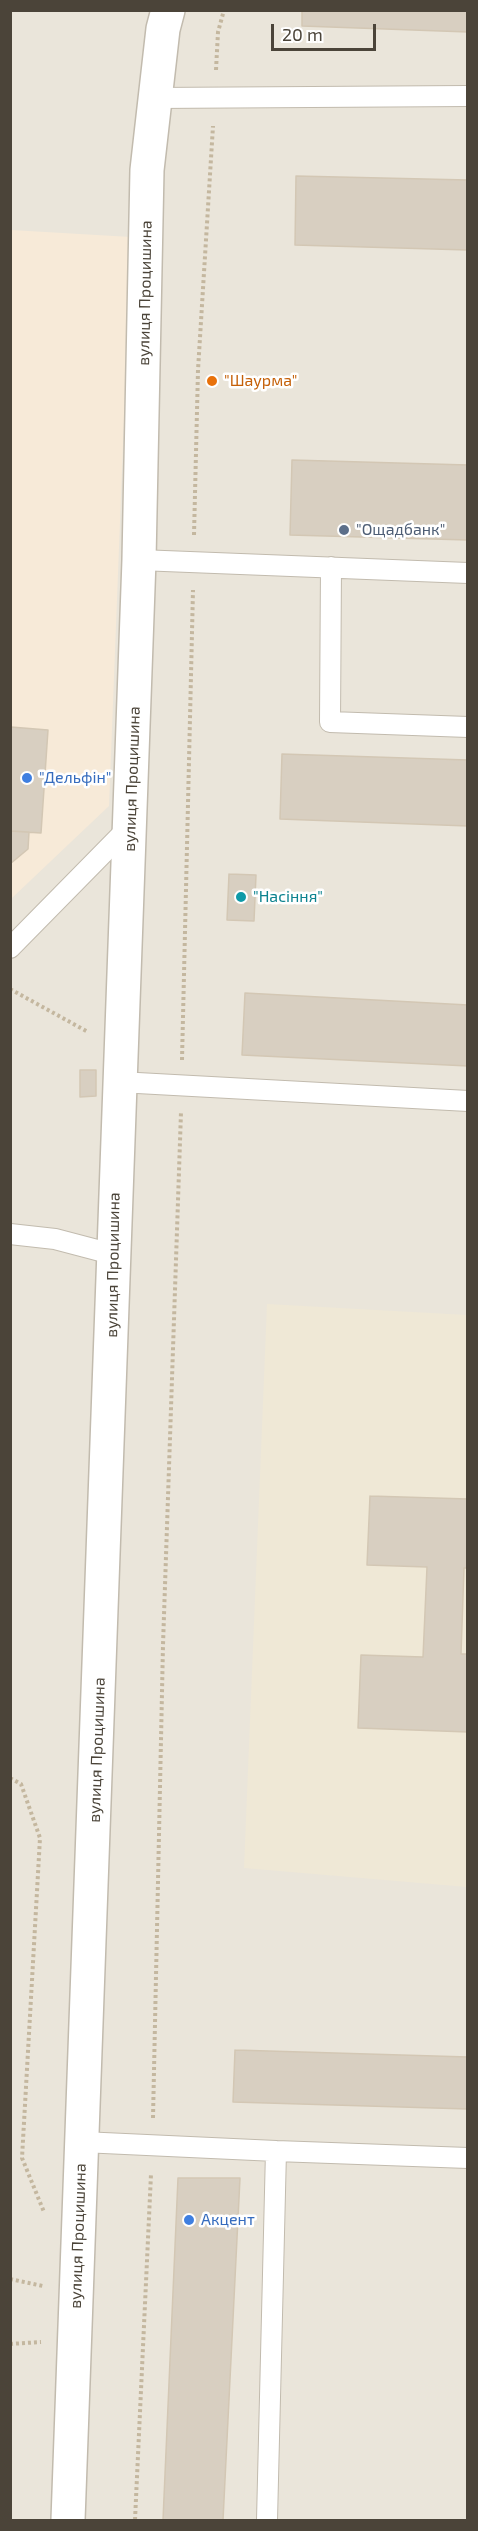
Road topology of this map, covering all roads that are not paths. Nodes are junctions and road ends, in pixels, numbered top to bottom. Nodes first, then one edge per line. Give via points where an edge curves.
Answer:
1 (168, 10) edge
2 (468, 96) edge
3 (155, 99) junction
4 (139, 560) junction
5 (331, 567) junction
6 (468, 573) edge
7 (468, 727) edge
8 (130, 826) junction
9 (10, 948) edge
10 (120, 1066) junction
11 (468, 1101) edge
12 (10, 1234) edge
13 (112, 1254) junction
14 (82, 2142) junction
15 (276, 2151) junction
16 (468, 2158) edge
17 (68, 2520) edge
18 (267, 2520) edge

1 - 3 street, вулиця Процишина
2 - 3 lane
3 - 4 street, вулиця Процишина via 147,170
4 - 5 lane
4 - 8 street, вулиця Процишина
5 - 6 lane
5 - 7 lane via 330,722
8 - 9 lane
8 - 10 street, вулиця Процишина
10 - 11 lane via 182,1085
10 - 13 street, вулиця Процишина
12 - 13 lane via 55,1239
13 - 14 street, вулиця Процишина
14 - 15 lane
14 - 17 street, вулиця Процишина
15 - 16 lane
15 - 18 lane

